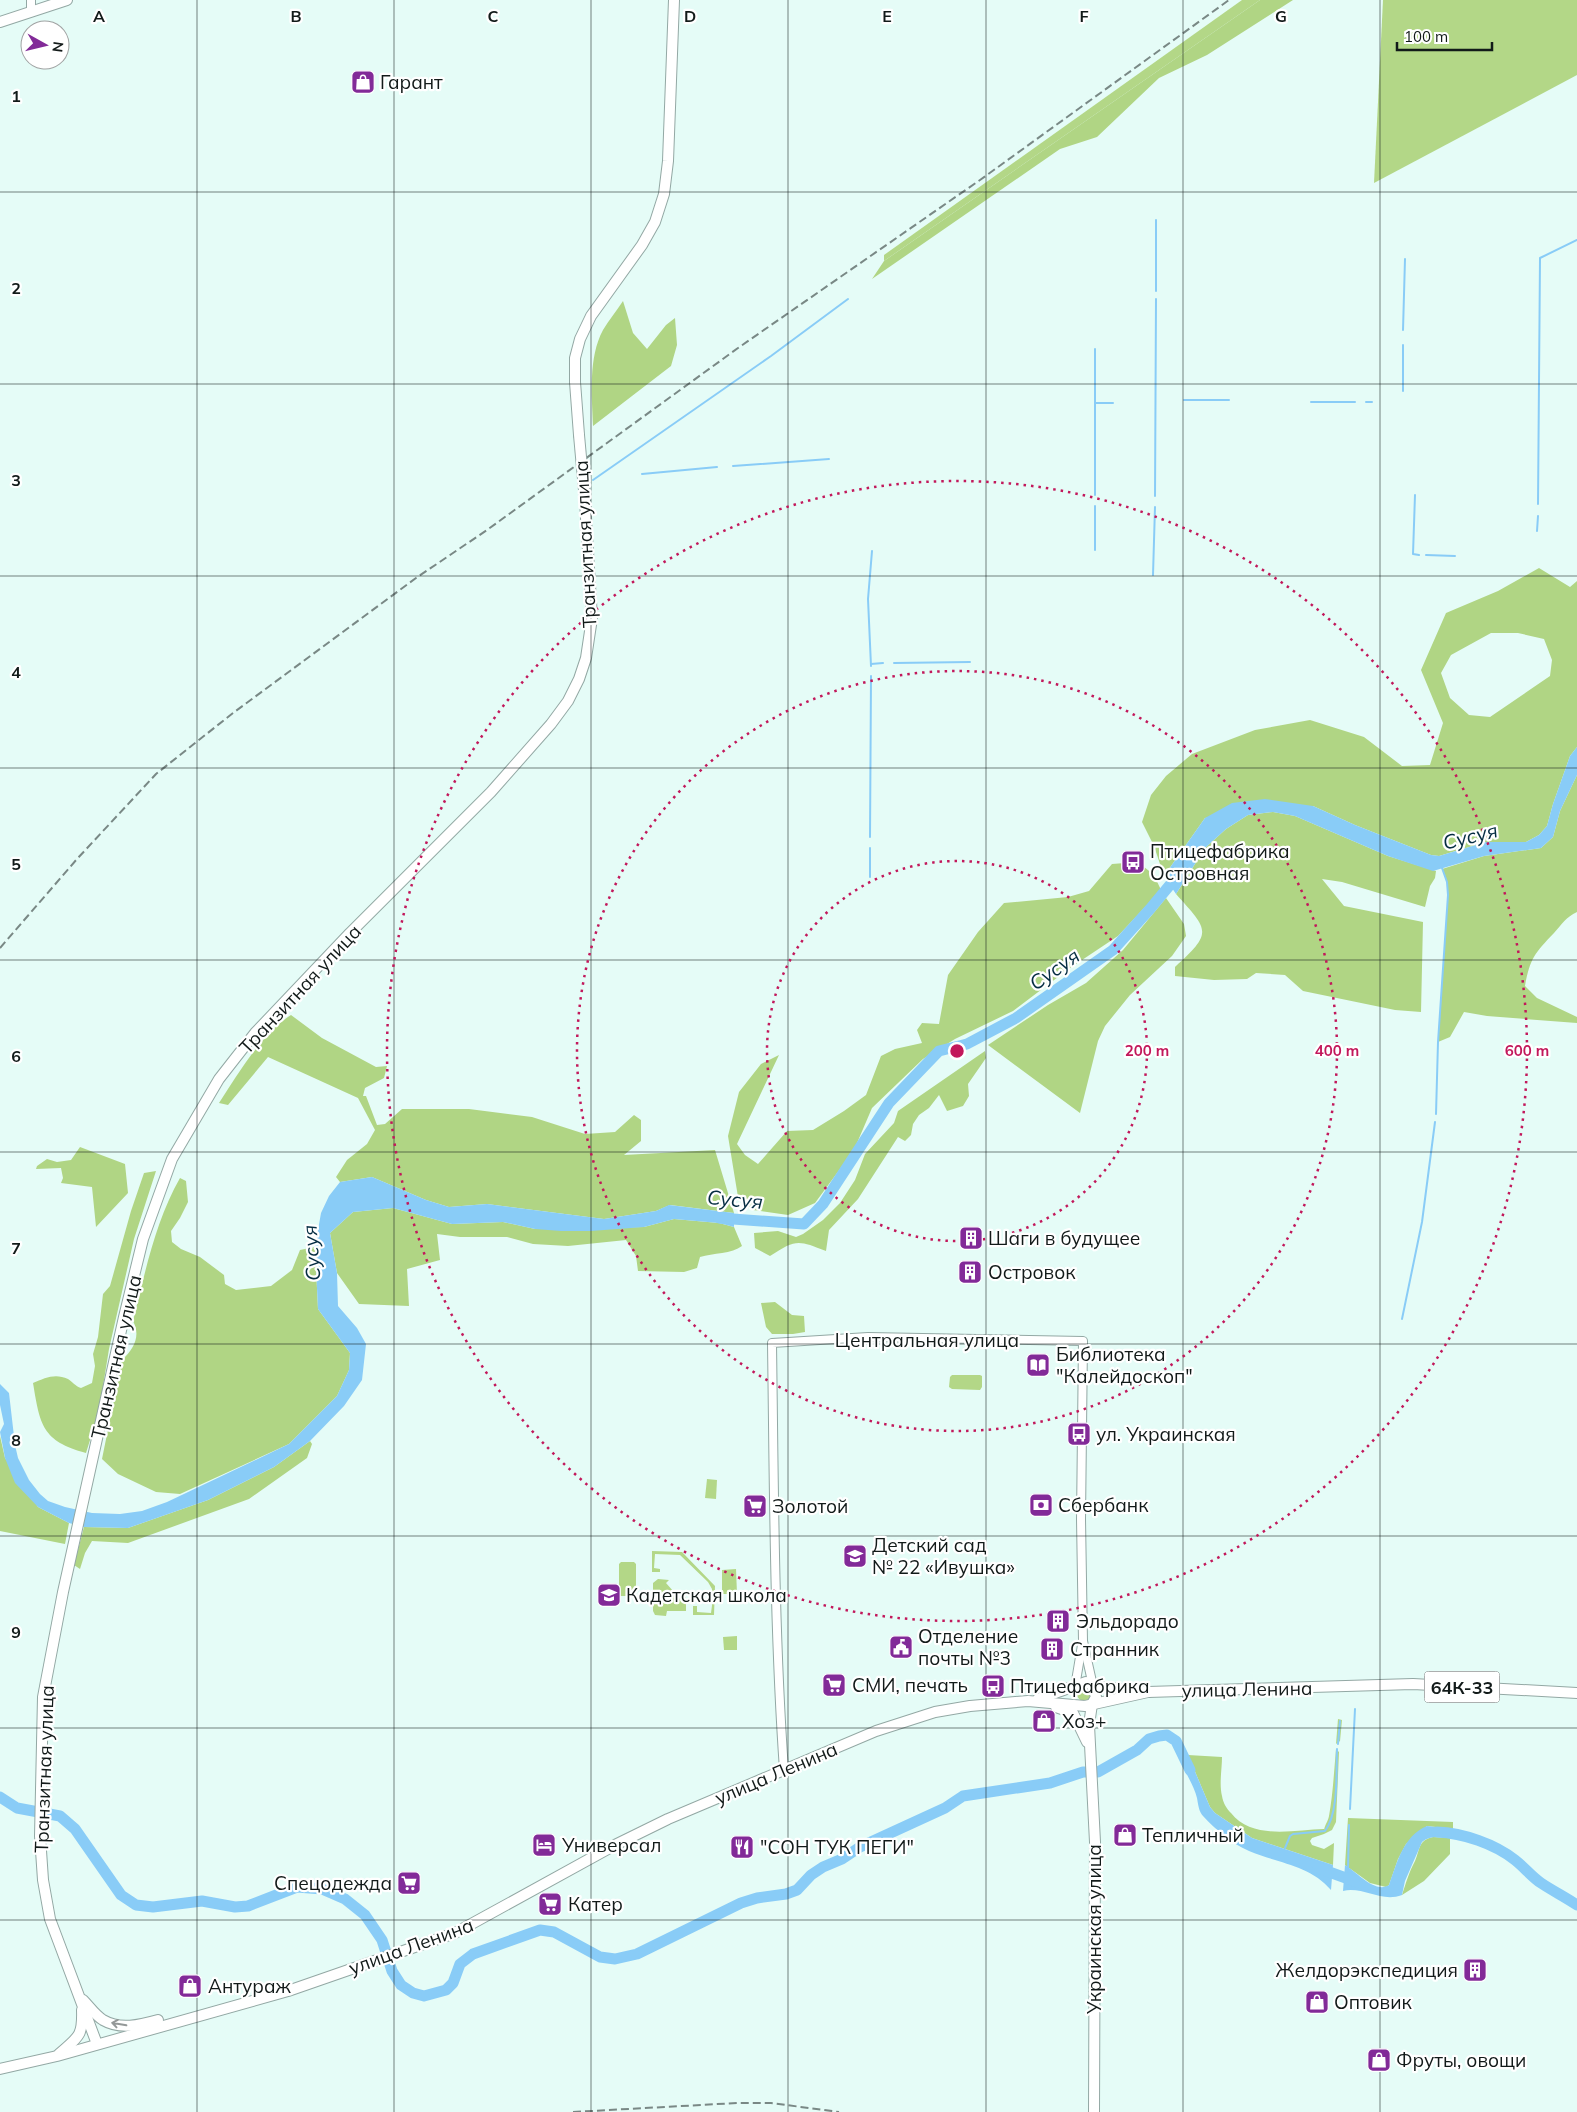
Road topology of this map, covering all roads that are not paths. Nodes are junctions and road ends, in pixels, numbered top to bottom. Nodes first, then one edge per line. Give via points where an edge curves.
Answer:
1 (31, 0) edge
2 (67, 0) edge
3 (674, 0) edge
4 (31, 12) junction
5 (0, 22) edge
6 (1083, 1341) joint
7 (1083, 1641) junction
8 (1093, 1686) junction
9 (1075, 1687) junction
10 (1148, 1692) junction
11 (1577, 1693) edge
12 (1114, 1700) junction
13 (1028, 1701) junction
14 (1076, 1703) junction
15 (1092, 1704) junction
16 (1089, 1749) junction
17 (784, 1770) junction
18 (80, 1997) junction
19 (219, 2011) junction
20 (97, 2044) junction
21 (57, 2056) junction
22 (0, 2068) edge
23 (1094, 2112) edge

1 - 4 street
2 - 4 main road
3 - 18 main road, Транзитная улица, bridge via 664,194 655,222 642,244 591,316 575,358 592,618 579,679 552,724 491,792 286,999 219,1079 170,1162 143,1239 74,1542 43,1698 41,1861 50,1918
4 - 5 main road
6 - 7 street, Украинская улица
6 - 17 street, Центральная улица via 868,1337 772,1343 779,1708
7 - 8 street, Украинская улица
7 - 9 street
8 - 9 main road, улица Ленина via 1082,1682
8 - 10 main road, улица Ленина
8 - 15 main road, Украинская улица via 1096,1694
9 - 13 main road, улица Ленина
9 - 14 main road, Украинская улица via 1072,1694
10 - 11 main road, улица Ленина / 64К-33 via 1413,1684
10 - 12 main road, улица Ленина
12 - 15 main road, улица Ленина
12 - 16 main road via 1098,1711 1092,1724
13 - 14 main road, улица Ленина
13 - 16 main road via 1073,1713
13 - 17 main road, улица Ленина via 970,1706 905,1720
14 - 15 main road, улица Ленина
14 - 16 main road, Украинская улица
15 - 16 main road, Украинская улица
16 - 23 main road, Украинская улица via 1095,1842
17 - 19 main road, улица Ленина via 642,1832 455,1933 288,1991
19 -> 18 main road via 194,2012 134,2027 103,2020
18 - 20 main road, Транзитная улица
18 - 21 main road via 82,2027 79,2037
19 - 20 main road, улица Ленина
20 - 21 main road, улица Ленина
21 - 22 main road, улица Ленина

